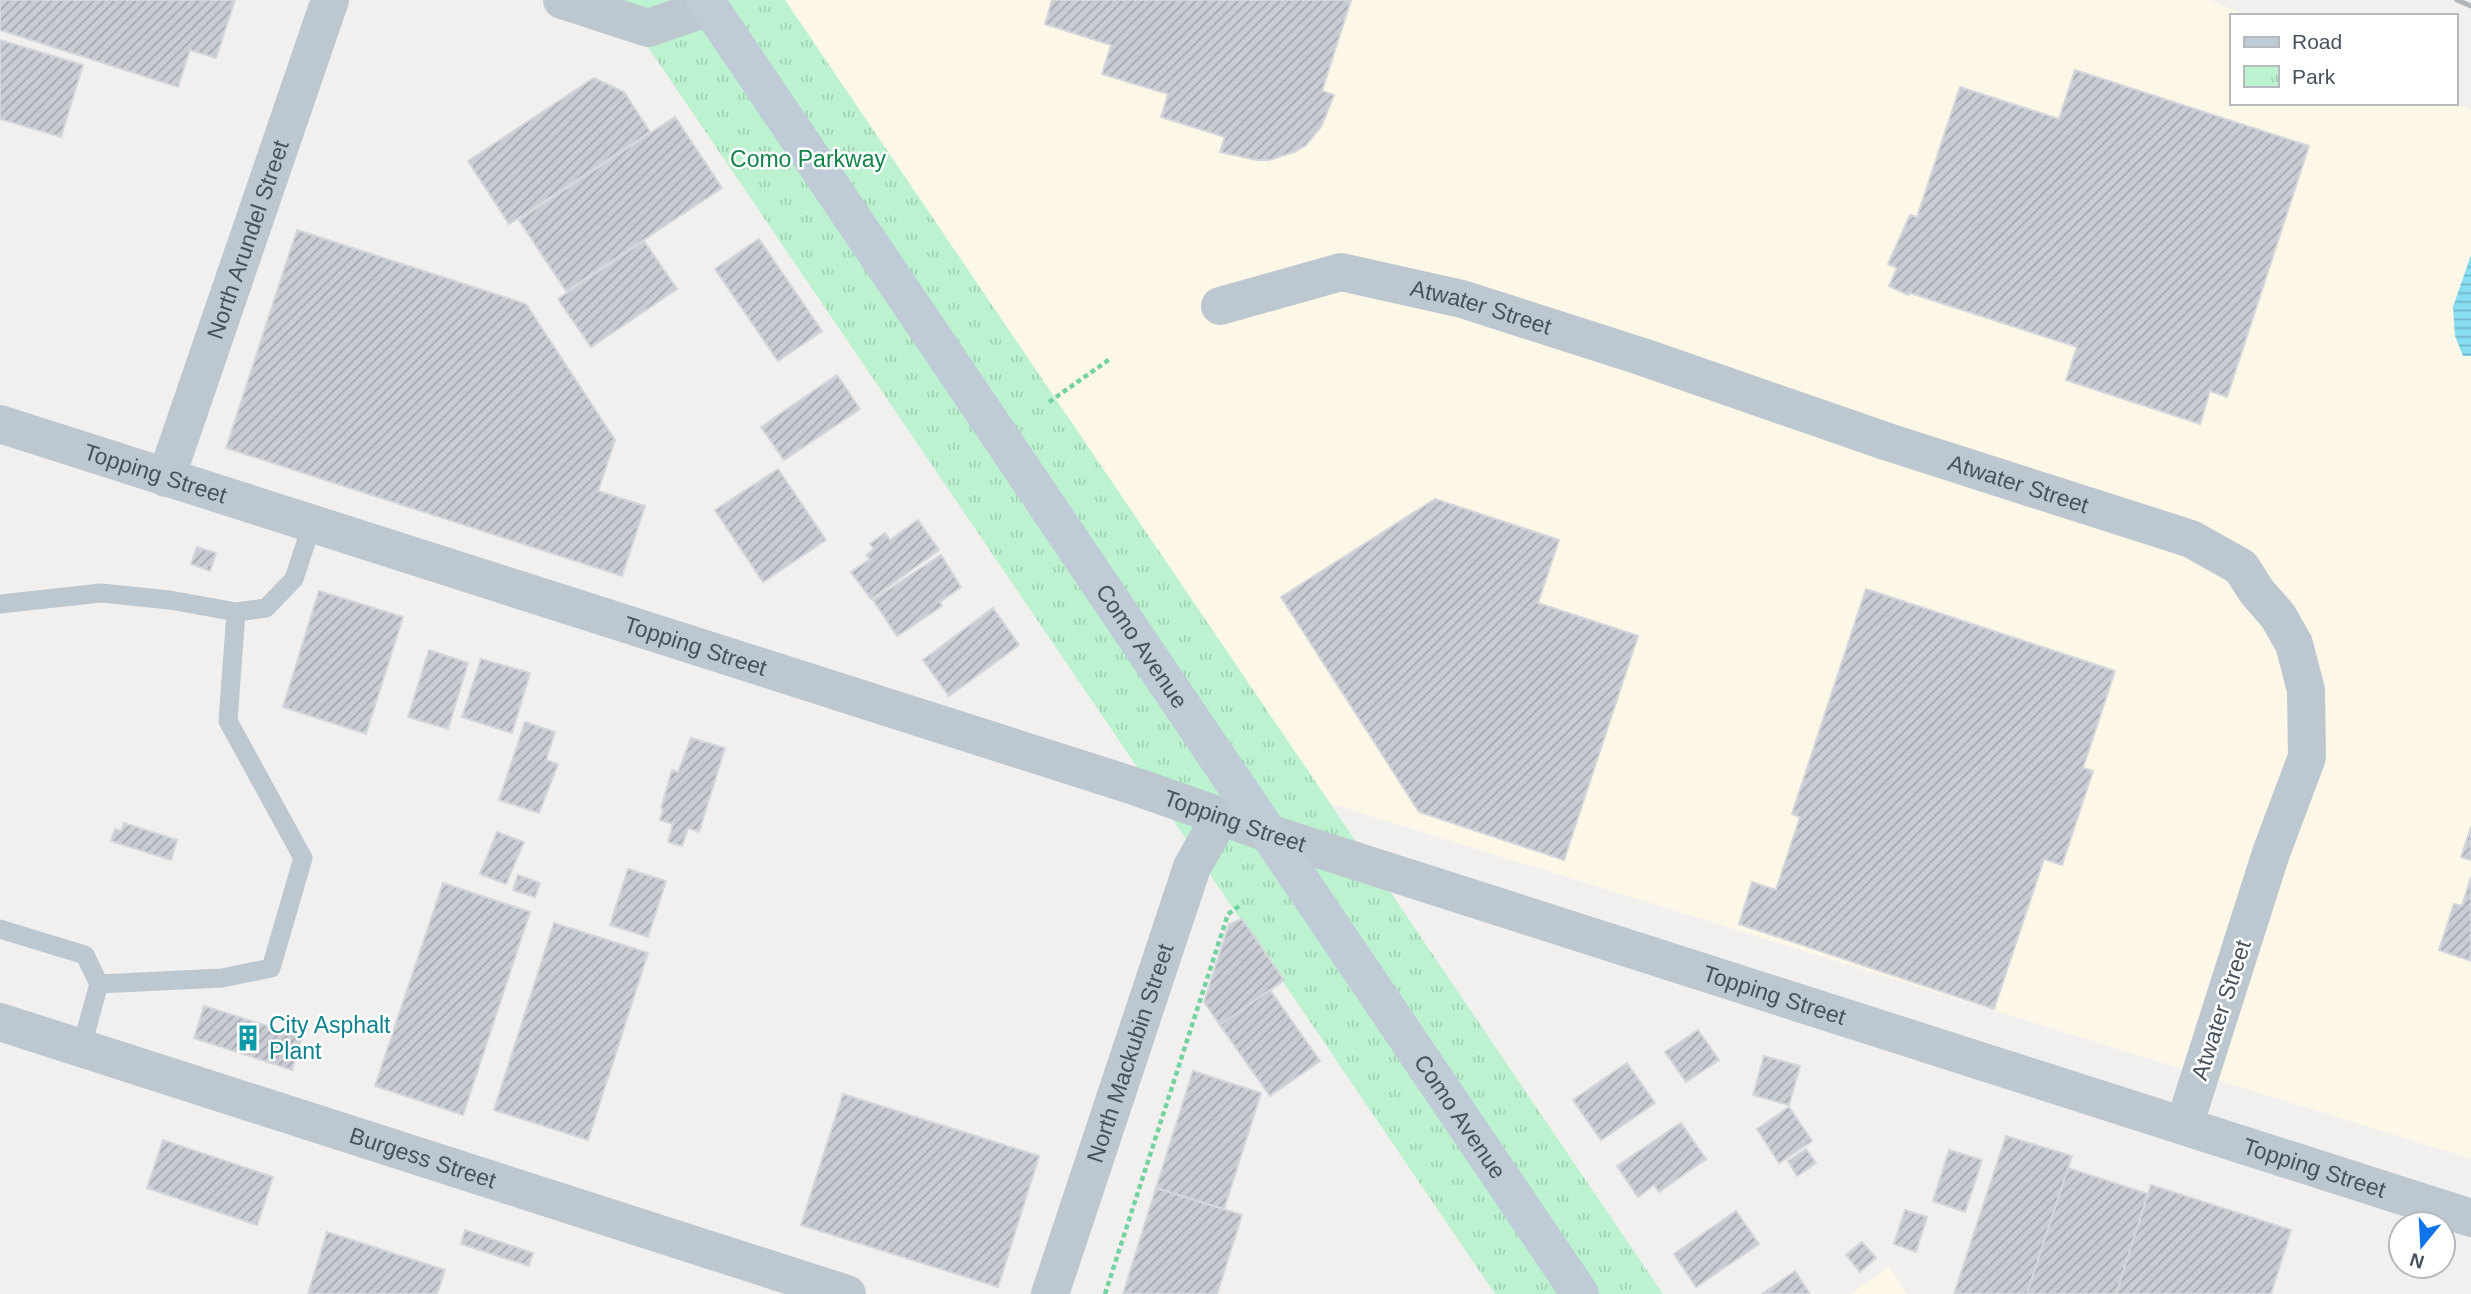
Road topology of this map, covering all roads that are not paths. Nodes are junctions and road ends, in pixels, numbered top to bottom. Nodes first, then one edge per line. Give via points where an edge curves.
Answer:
1 (330, 0) edge
2 (562, 0) edge
3 (707, 3) edge
4 (1220, 306) dead end
5 (0, 424) edge
6 (166, 478) junction
7 (312, 524) junction
8 (0, 604) edge
9 (236, 612) junction
10 (1221, 816) junction
11 (1265, 832) junction
12 (0, 929) edge
13 (99, 984) junction
14 (0, 1022) edge
15 (82, 1049) junction
16 (2184, 1126) junction
17 (2471, 1218) edge
18 (847, 1294) edge
19 (1050, 1294) edge
20 (1580, 1294) edge

1 - 6 street, North Arundel Street
2 - 3 street via 648,28
3 - 11 main road, Como Avenue
4 - 16 street, Atwater Street via 1341,272 1462,299 2191,540 2241,567 2294,644 2305,690 2307,757 2271,853
5 - 6 street, Topping Street
6 - 7 street, Topping Street
7 - 9 lane via 295,579 266,608
7 - 10 street, Topping Street
8 - 9 lane via 101,593
9 - 13 lane via 228,721 303,858 271,968 222,978
10 - 11 street, Topping Street
10 - 19 street, North Mackubin Street via 1192,867
11 - 16 street, Topping Street
11 - 20 main road, Como Avenue
12 - 13 lane via 85,955
13 - 15 lane
14 - 15 street, Burgess Street
15 - 18 street, Burgess Street
16 - 17 street, Topping Street

